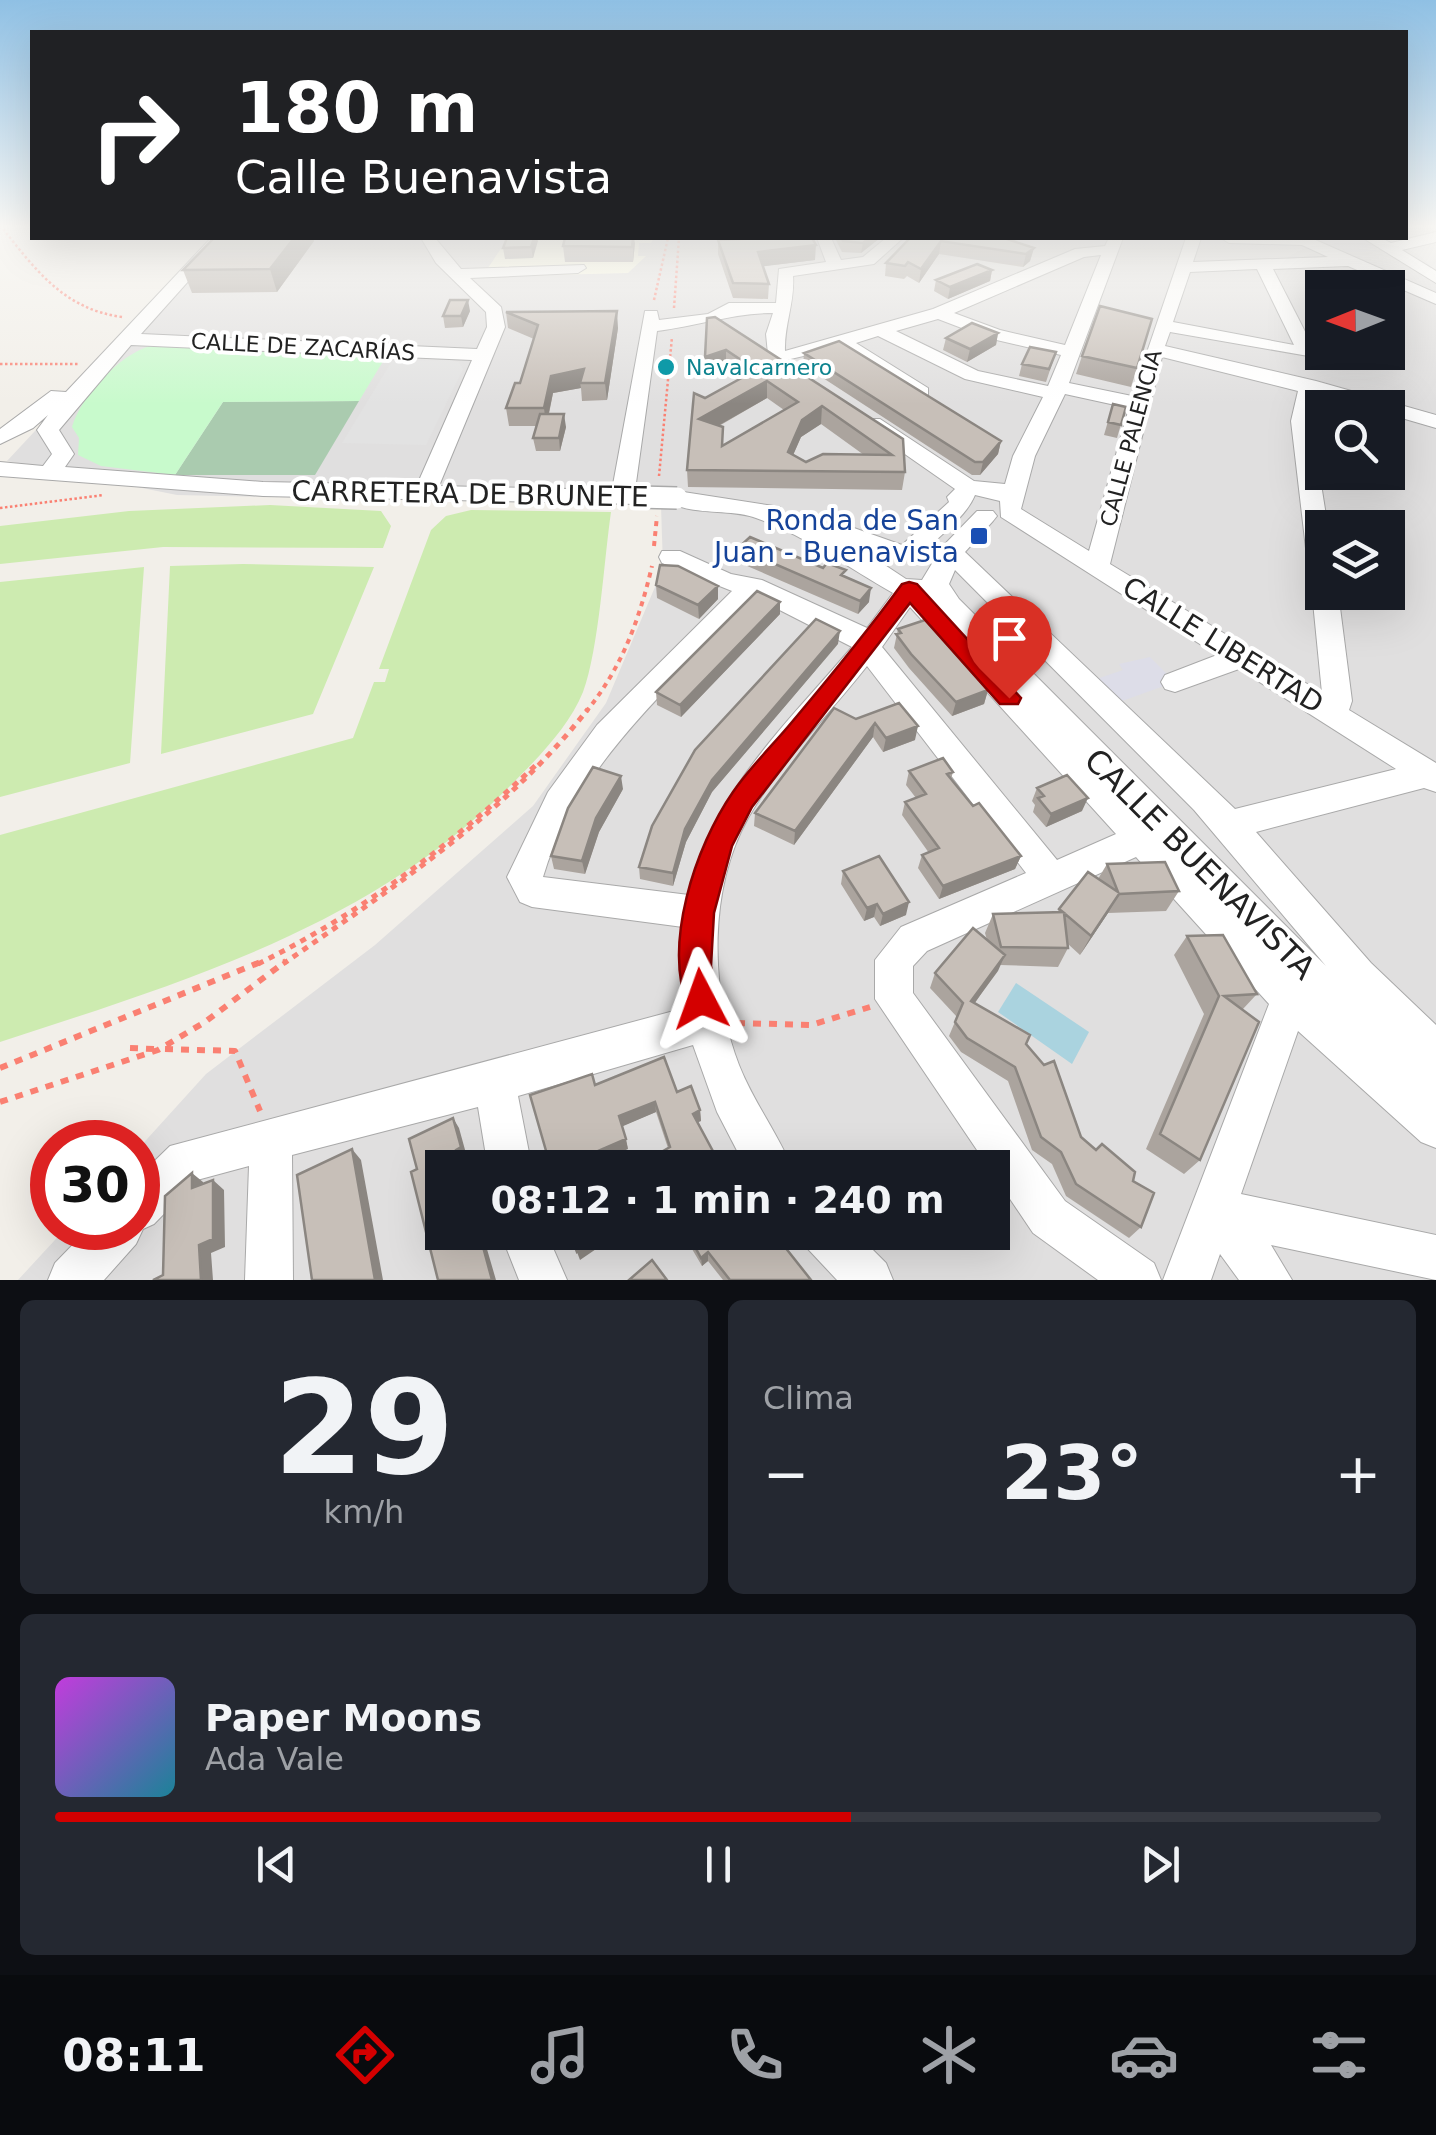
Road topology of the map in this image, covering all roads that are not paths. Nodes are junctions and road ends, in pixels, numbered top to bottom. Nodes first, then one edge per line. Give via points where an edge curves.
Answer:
1 (163, 285) edge
2 (176, 285) edge
3 (467, 285) edge
4 (783, 285) edge
5 (1005, 285) edge
6 (1096, 285) edge
7 (1175, 285) edge
8 (1274, 285) edge
9 (1405, 285) edge
10 (1436, 299) edge
11 (782, 308) junction
12 (940, 313) junction
13 (713, 319) junction
14 (1162, 325) junction
15 (884, 332) junction
16 (125, 339) junction
17 (843, 342) junction
18 (1154, 349) junction
19 (1068, 351) junction
20 (482, 355) junction
21 (776, 360) junction
22 (809, 381) edge
23 (1309, 385) junction
24 (1326, 390) edge
25 (1056, 391) junction
26 (942, 404) edge
27 (1142, 404) junction
28 (1405, 413) edge
29 (858, 414) edge
30 (1436, 422) edge
31 (4, 436) edge
32 (1016, 451) junction
33 (0, 468) edge
34 (49, 473) junction
35 (425, 493) junction
36 (972, 493) junction
37 (630, 497) junction
38 (1001, 509) junction
39 (1313, 510) edge
40 (671, 557) dead end
41 (1097, 565) junction
42 (918, 567) junction
43 (753, 586) junction
44 (1327, 610) edge
45 (866, 649) junction
46 (1239, 658) junction
47 (1176, 682) dead end
48 (1332, 714) junction
49 (1432, 777) edge
50 (1228, 824) junction
51 (1142, 838) junction
52 (1051, 879) junction
53 (700, 913) junction
54 (1290, 999) junction
55 (704, 1022) junction
56 (1436, 1051) edge
57 (495, 1082) junction
58 (1436, 1087) edge
59 (1436, 1108) edge
60 (1436, 1127) edge
61 (271, 1138) junction
62 (507, 1150) edge
63 (759, 1150) edge
64 (160, 1186) edge
65 (1216, 1211) junction
66 (100, 1250) edge
67 (530, 1250) edge
68 (841, 1250) edge
69 (1436, 1258) edge
70 (72, 1280) edge
71 (269, 1280) edge
72 (543, 1280) edge
73 (870, 1280) edge
74 (1137, 1280) edge
75 (1187, 1280) edge
76 (1268, 1280) edge

1 - 31 street via 45,408
2 - 16 street
3 - 20 street via 495,311 496,327
4 - 11 street
5 - 12 street
6 - 19 street
7 - 14 street, CALLE PALENCIA
8 - 14 street via 1309,351 1303,354
9 - 10 street
11 - 13 street via 724,309
11 - 21 street
12 - 15 street
12 - 19 street
13 - 21 street
13 - 37 street via 650,321 633,410
14 - 18 street, CALLE PALENCIA
15 - 17 street
15 - 25 street via 972,375
16 - 20 street, CALLE DE ZACARÍAS
16 - 34 street via 48,430 63,454
17 - 21 street
17 - 26 street
18 - 23 street
18 - 27 street, CALLE PALENCIA
19 - 25 street
20 - 35 street
21 - 22 street
23 - 24 street
23 - 39 street via 1301,421
25 - 27 street
25 - 32 street
27 - 41 street, CALLE PALENCIA
28 - 30 street
29 - 36 street, CALLE LIBERTAD
32 - 36 street
32 - 38 street
33 - 34 street, CARRETERA DE BRUNETE
34 - 35 street, CARRETERA DE BRUNETE via 183,486
35 - 37 street, CARRETERA DE BRUNETE
36 - 38 street, CALLE LIBERTAD
36 - 42 street
37 - 42 street, CARRETERA DE BRUNETE, bridge via 756,509
38 - 41 street, CALLE LIBERTAD
38 - 42 street
40 - 43 street via 726,582
41 - 46 street, CALLE LIBERTAD
42 - 45 street
42 - 50 street, CALLE BUENAVISTA
42 - 51 street, CALLE BUENAVISTA
42 - 58 street, CALLE BUENAVISTA via 1280,951
43 - 45 street via 857,634
43 - 53 street via 608,732 559,801 524,877 532,891
44 - 48 street via 1337,700
45 - 52 street
45 - 53 street via 742,800 718,845
46 - 47 street
46 - 48 street, CALLE LIBERTAD
48 - 49 street, CALLE LIBERTAD
49 - 50 street
50 - 56 street, CALLE BUENAVISTA via 1345,965
51 - 52 street
51 - 54 street, CALLE BUENAVISTA
52 - 74 street via 914,939 894,960 894,999 1049,1217
53 - 55 street via 696,966
54 - 59 street, CALLE BUENAVISTA via 1318,1007
54 - 60 street, CALLE BUENAVISTA
54 - 65 street
55 - 57 street
55 - 63 street via 732,1106
57 - 61 street
57 - 62 street
61 - 64 street via 186,1161
61 - 71 street
65 - 69 street
65 - 75 street
65 - 76 street
66 - 70 street
67 - 72 street
68 - 73 street

